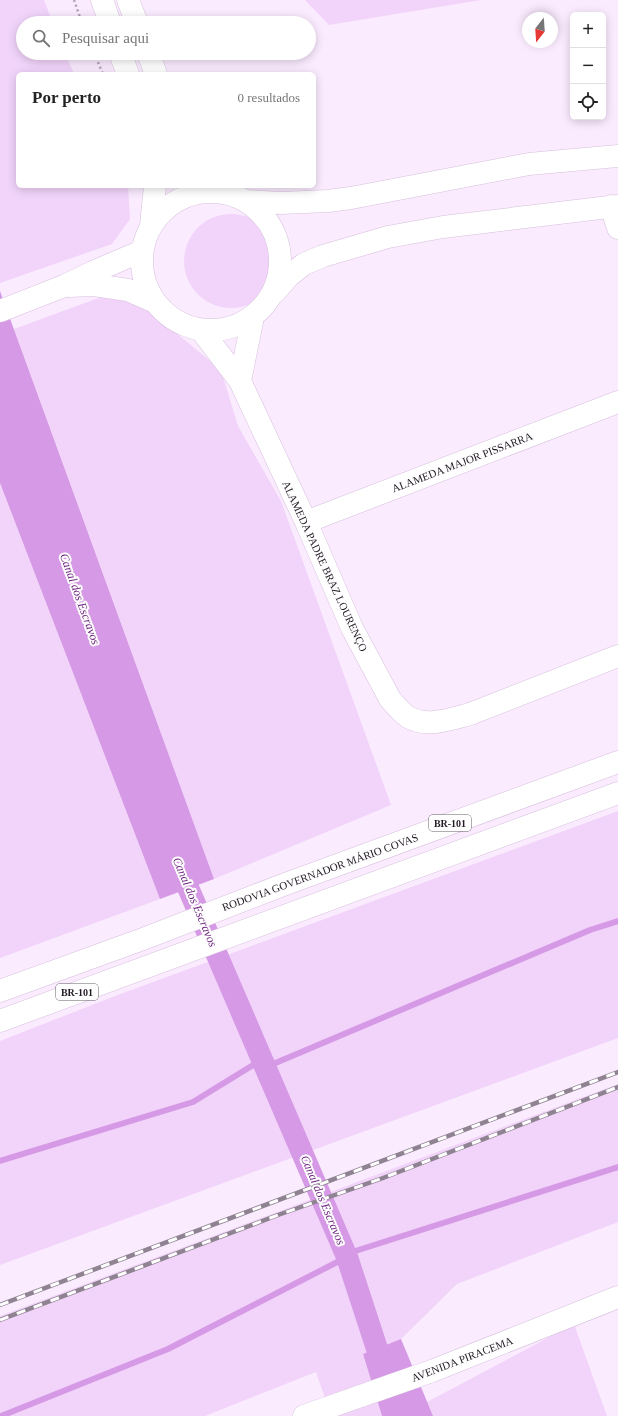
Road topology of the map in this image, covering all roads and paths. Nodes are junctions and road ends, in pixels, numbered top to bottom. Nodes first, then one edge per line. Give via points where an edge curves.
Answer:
1 (74, 0) edge
2 (102, 0) edge
3 (128, 0) edge
4 (80, 16) edge
5 (108, 16) edge
6 (134, 16) edge
7 (97, 60) edge
8 (123, 60) edge
9 (151, 60) edge
10 (102, 72) edge
11 (127, 72) edge
12 (155, 72) edge
13 (618, 156) edge
14 (154, 188) edge
15 (217, 189) edge
16 (247, 201) junction
17 (615, 206) edge
18 (151, 225) junction
19 (618, 228) edge
20 (142, 251) junction
21 (64, 286) junction
22 (271, 298) junction
23 (155, 302) junction
24 (4, 310) edge
25 (253, 317) junction
26 (201, 330) junction
27 (240, 381) junction
28 (618, 402) edge
29 (306, 522) junction
30 (618, 656) edge
31 (618, 762) edge
32 (618, 793) edge
33 (0, 991) edge
34 (0, 1021) edge
35 (618, 1297) edge
36 (304, 1416) edge

1 - 4 path
2 - 5 street
3 - 6 street
7 - 10 path
8 - 11 street
9 - 12 street
13 - 16 street via 529,164 335,200 281,203
14 - 18 street
15 - 16 street
15 - 18 street via 188,194 161,212
16 - 22 street via 260,210 270,223 281,252 278,283
17 - 19 street
17 - 22 street via 443,227 350,247 304,264 289,276
18 - 20 street
20 - 21 street
20 - 23 street via 142,269 146,286
21 - 23 street via 94,285 128,290
21 - 24 street
22 - 25 street
23 - 26 street via 168,315 184,325
25 - 26 street via 220,330
25 - 27 street
26 - 27 street, ALAMEDA PADRE BRAZ LOURENÇO
27 - 29 street, ALAMEDA PADRE BRAZ LOURENÇO
28 - 29 street, ALAMEDA MAJOR PISSARRA
29 - 30 street, ALAMEDA PADRE BRAZ LOURENÇO via 352,628 390,698 409,717 423,722 470,714
31 - 33 street, RODOVIA GOVERNADOR MÁRIO COVAS / BR-101
32 - 34 street, BR-101
35 - 36 street, AVENIDA PIRACEMA via 432,1371

